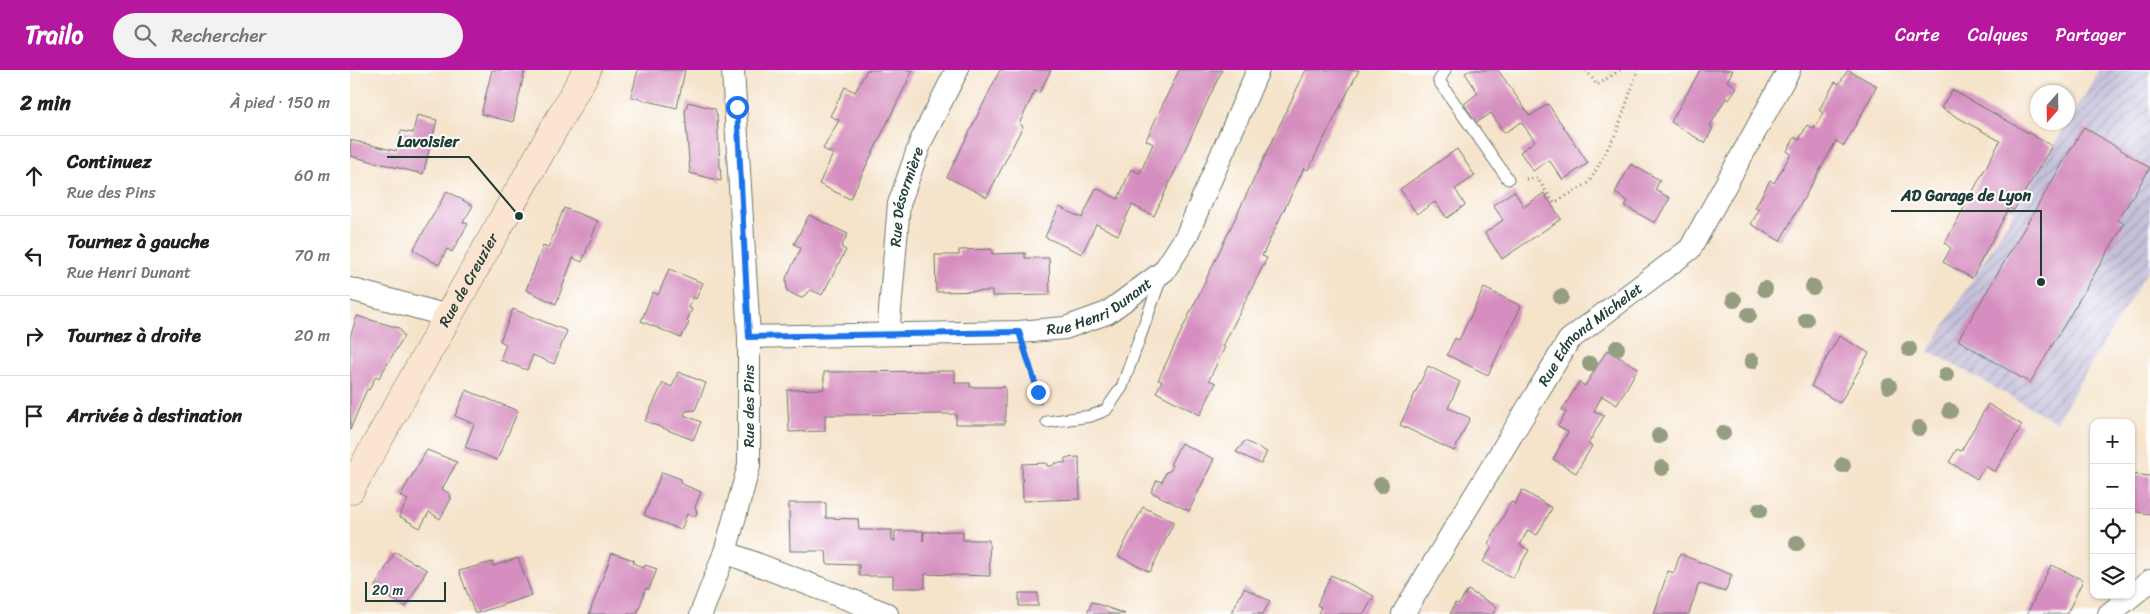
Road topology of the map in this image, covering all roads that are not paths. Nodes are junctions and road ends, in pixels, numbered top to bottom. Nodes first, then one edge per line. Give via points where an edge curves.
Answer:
1 (586, 70) edge
2 (733, 70) edge
3 (957, 70) edge
4 (1258, 70) edge
5 (1444, 70) edge
6 (1789, 70) edge
7 (1508, 180) road end
8 (1164, 271) junction
9 (350, 288) edge
10 (448, 316) junction
11 (888, 334) junction
12 (749, 337) junction
13 (1047, 422) road end
14 (350, 490) edge
15 (725, 552) junction
16 (2150, 581) edge
17 (701, 614) edge
18 (887, 614) edge
19 (1403, 614) edge
20 (2109, 614) edge

1 - 10 street, Rue de Creuzier
2 - 12 street, Rue des Pins
3 - 11 street, Rue Désormière via 921,141 899,204
4 - 8 street, Rue Henri Dunant via 1186,237
5 - 7 lane via 1439,81
6 - 19 street, Rue Edmond Michelet via 1690,249 1569,340
8 - 11 street, Rue Henri Dunant via 1106,313 1065,328
8 - 13 lane via 1122,386 1106,410 1091,416
9 - 10 street
10 - 14 street, Rue de Creuzier
11 - 12 street, Rue Henri Dunant
12 - 15 street, Rue des Pins via 749,466
15 - 17 street, Rue des Pins
15 - 18 street
16 - 20 street

